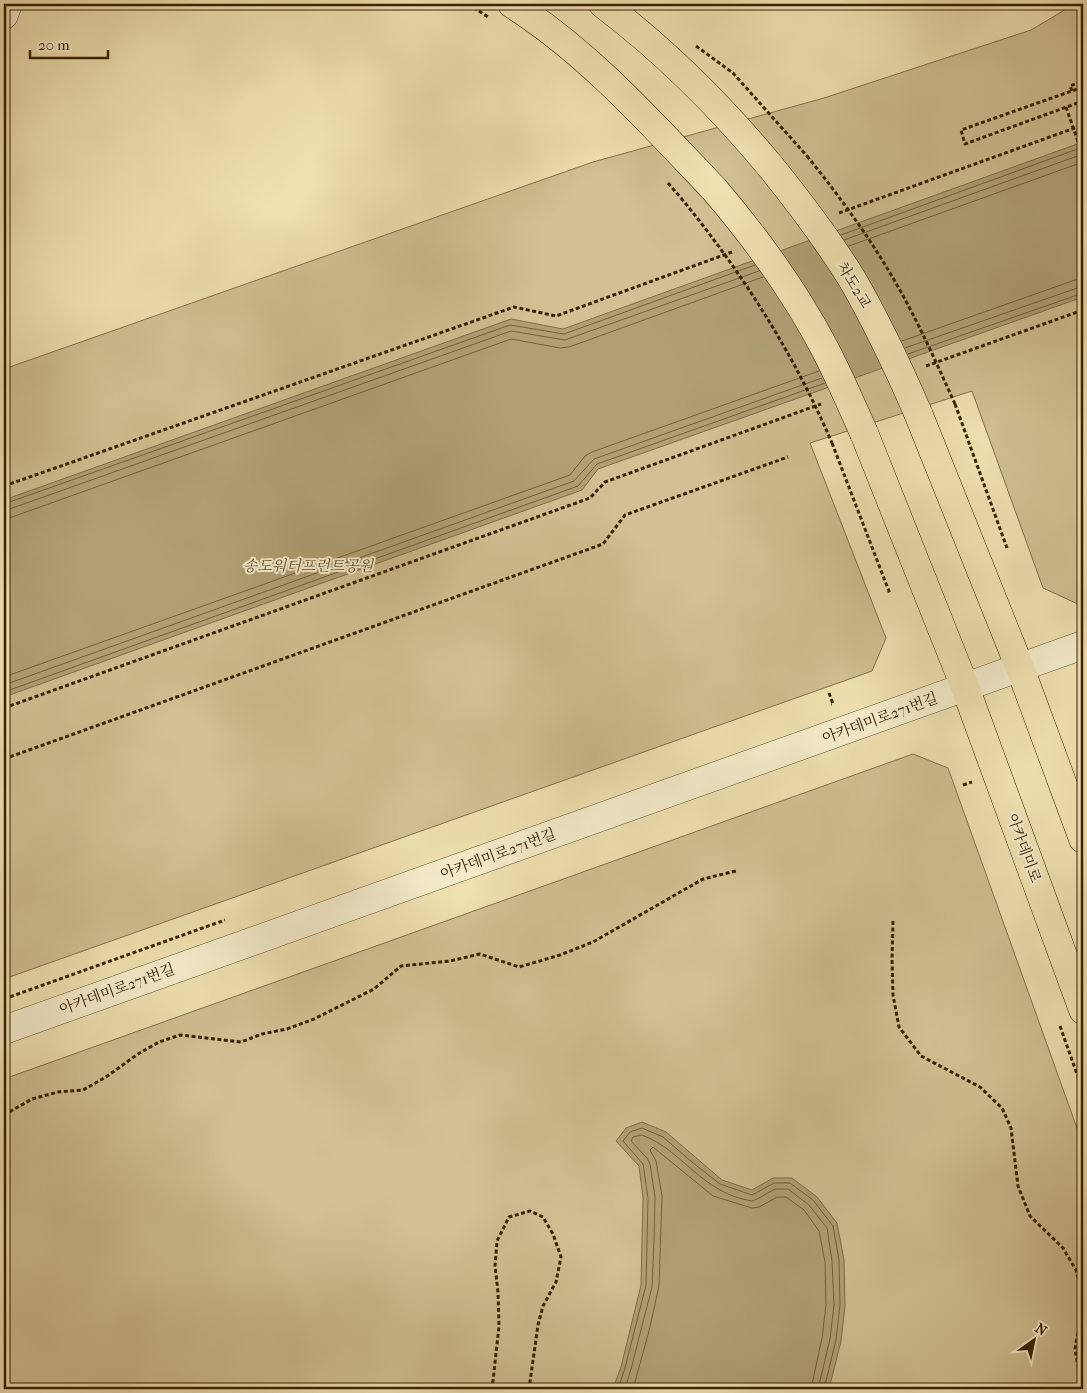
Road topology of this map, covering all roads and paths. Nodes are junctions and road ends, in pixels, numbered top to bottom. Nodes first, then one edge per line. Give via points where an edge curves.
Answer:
1 (8, 4) edge
2 (512, 4) edge
3 (603, 4) edge
4 (4, 15) edge
5 (1083, 81) edge
6 (1081, 88) edge
7 (1072, 91) junction
8 (1083, 101) edge
9 (1066, 107) junction
10 (1083, 125) edge
11 (807, 156) dead end
12 (1083, 156) edge
13 (681, 198) dead end
14 (834, 216) dead end
15 (741, 249) dead end
16 (1083, 310) edge
17 (924, 367) dead end
18 (830, 401) dead end
19 (788, 457) dead end
20 (4, 486) edge
21 (1007, 548) dead end
22 (890, 594) dead end
23 (1083, 645) edge
24 (1020, 668) junction
25 (966, 687) junction
26 (829, 693) dead end
27 (832, 704) dead end
28 (4, 708) edge
29 (4, 759) edge
30 (1083, 839) edge
31 (736, 871) dead end
32 (893, 921) dead end
33 (1083, 1010) edge
34 (4, 1030) edge
35 (4, 1115) edge
36 (1083, 1387) edge
37 (490, 1389) edge
38 (529, 1389) edge

1 - 4 street
2 - 25 main road, 아카데미로, bridge via 562,40 646,118 714,189 774,266 824,348 864,432
3 - 24 main road, 차도2교, bridge via 658,49 738,127 828,242 879,329 918,413
5 - 7 path via 1070,86
6 - 7 path
7 - 9 path via 961,130 965,144
8 - 9 path
9 - 12 path, bridge
10 - 14 path
11 - 21 path, bridge via 863,230 908,306 955,404
13 - 22 path, bridge via 740,275 817,408
15 - 20 path via 556,316 514,307
16 - 17 path
18 - 28 path via 605,482 590,498
19 - 29 path via 625,515 604,544
23 - 24 street, 아카데미로271번길
24 - 25 street, 아카데미로271번길
24 - 30 main road
25 - 33 main road, 아카데미로
25 - 34 street, 아카데미로271번길
26 - 27 path
31 - 35 path via 703,879 593,942 560,955 519,966 480,954 401,966 374,989 314,1019 240,1042 180,1036 159,1042 83,1090 58,1092 32,1100
32 - 36 path via 893,995 899,1027 921,1056 980,1087 1002,1108 1011,1128 1018,1186 1030,1216 1062,1248 1076,1270 1081,1289 1075,1349
37 - 38 path via 499,1326 495,1266 497,1241 509,1218 530,1211 543,1217 554,1234 561,1257 556,1282 543,1306 538,1325

